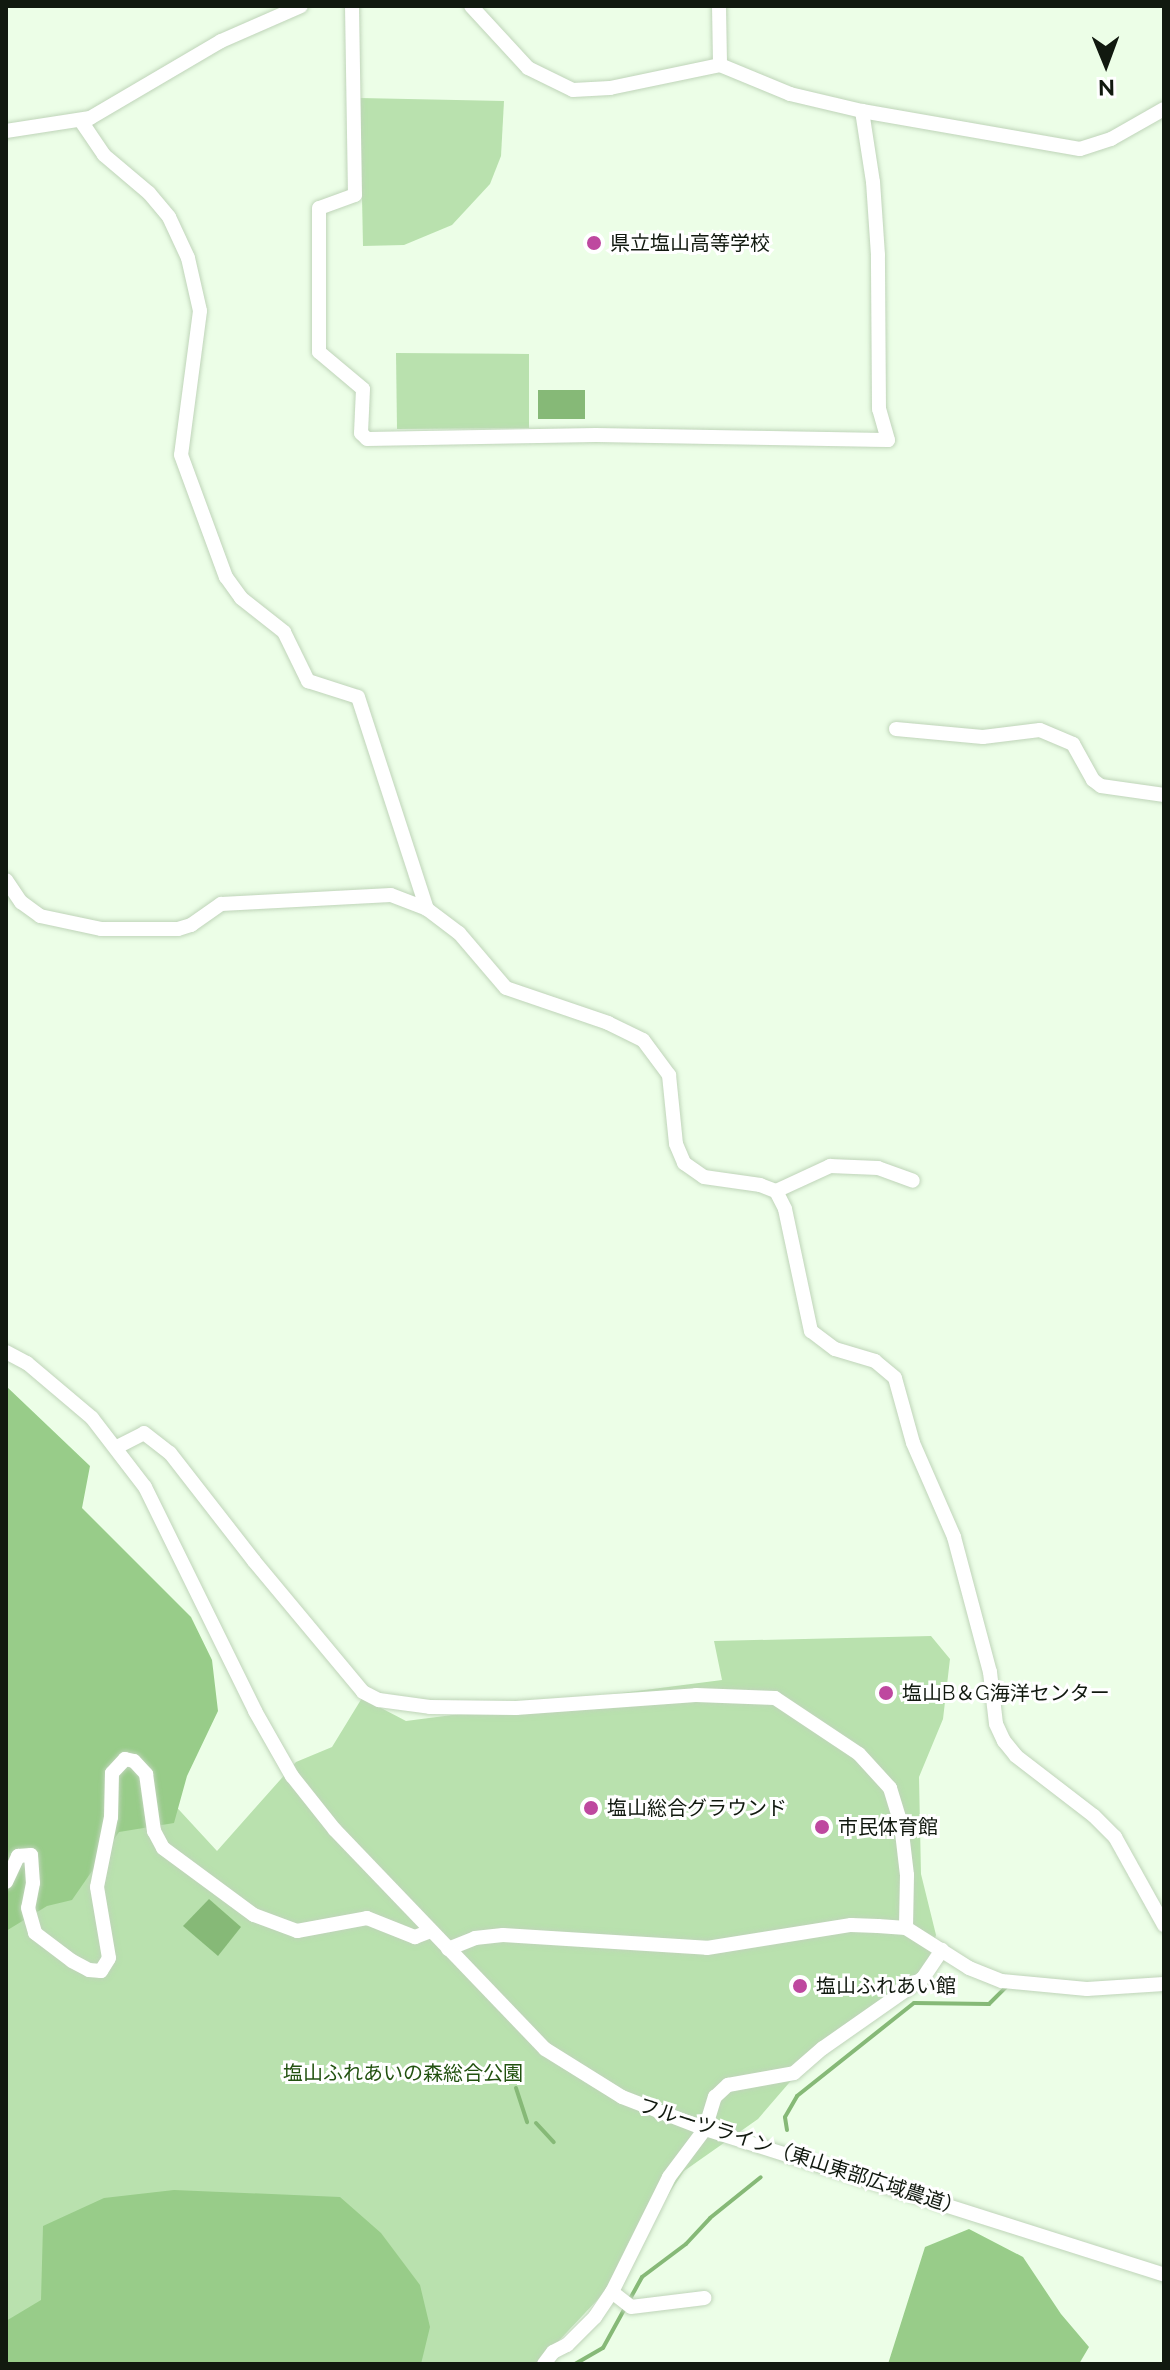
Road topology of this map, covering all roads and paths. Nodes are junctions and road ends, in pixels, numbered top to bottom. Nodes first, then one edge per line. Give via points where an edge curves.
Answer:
1 (301, 6) edge
2 (352, 6) edge
3 (471, 6) edge
4 (719, 6) edge
5 (720, 65) junction
6 (1164, 109) edge
7 (862, 111) junction
8 (81, 121) junction
9 (6, 131) edge
10 (896, 729) dead end
11 (1164, 795) edge
12 (6, 880) edge
13 (427, 909) junction
14 (913, 1181) dead end
15 (776, 1191) junction
16 (6, 1352) edge
17 (117, 1447) junction
18 (6, 1882) edge
19 (1164, 1925) edge
20 (906, 1928) junction
21 (431, 1931) junction
22 (448, 1949) junction
23 (942, 1950) junction
24 (1164, 1984) edge
25 (705, 2129) junction
26 (1164, 2275) edge
27 (615, 2294) junction
28 (704, 2298) dead end
29 (546, 2360) edge

1 - 8 street via 221,41
2 - 7 street via 355,195 319,208 319,352 363,389 361,433 367,439 596,435 888,440 879,409 877,240
3 - 5 street via 528,68 573,90 610,88
4 - 5 street
5 - 7 street via 780,90
6 - 7 street via 1111,139 1080,149
8 - 9 street
8 - 13 street via 104,155 169,217 188,258 200,311 181,455 226,577 241,598 284,632 308,681 358,697
10 - 11 street via 983,737 1040,730 1073,744 1101,786
12 - 13 street via 21,902 40,916 101,929 178,929 221,904 375,894
13 - 15 street via 459,933 506,988 643,1040 669,1075 676,1144 693,1172
14 - 15 street via 878,1168 830,1166
15 - 19 street via 785,1209 811,1331 835,1349 875,1361 895,1378 913,1443 954,1537 1004,1741 1115,1837
16 - 17 street, フルーツライン（東山東部広域農道） via 27,1363 92,1418
17 - 20 street via 144,1433 170,1453 363,1692 379,1700 430,1707 516,1708 696,1695 775,1698 859,1754 890,1788 907,1875
17 - 21 street, フルーツライン（東山東部広域農道） via 158,1511 292,1776 335,1830
18 - 21 street via 18,1856 31,1855 28,1908 35,1933 72,1961 101,1971 109,1958 97,1887 111,1817 112,1773 125,1759 146,1774 154,1831 163,1848 254,1915 297,1931 367,1918 415,1937
20 - 22 street via 851,1925 707,1948 503,1935
20 - 23 street
21 - 22 street, フルーツライン（東山東部広域農道）
22 - 25 street, フルーツライン（東山東部広域農道） via 530,2035 565,2063 622,2097
23 - 24 street via 969,1968 1034,1987
23 - 25 street via 923,1978 794,2073 728,2085 715,2097
25 - 26 street, フルーツライン（東山東部広域農道）
25 - 27 street via 669,2177
27 - 28 street via 631,2307
27 - 29 street

